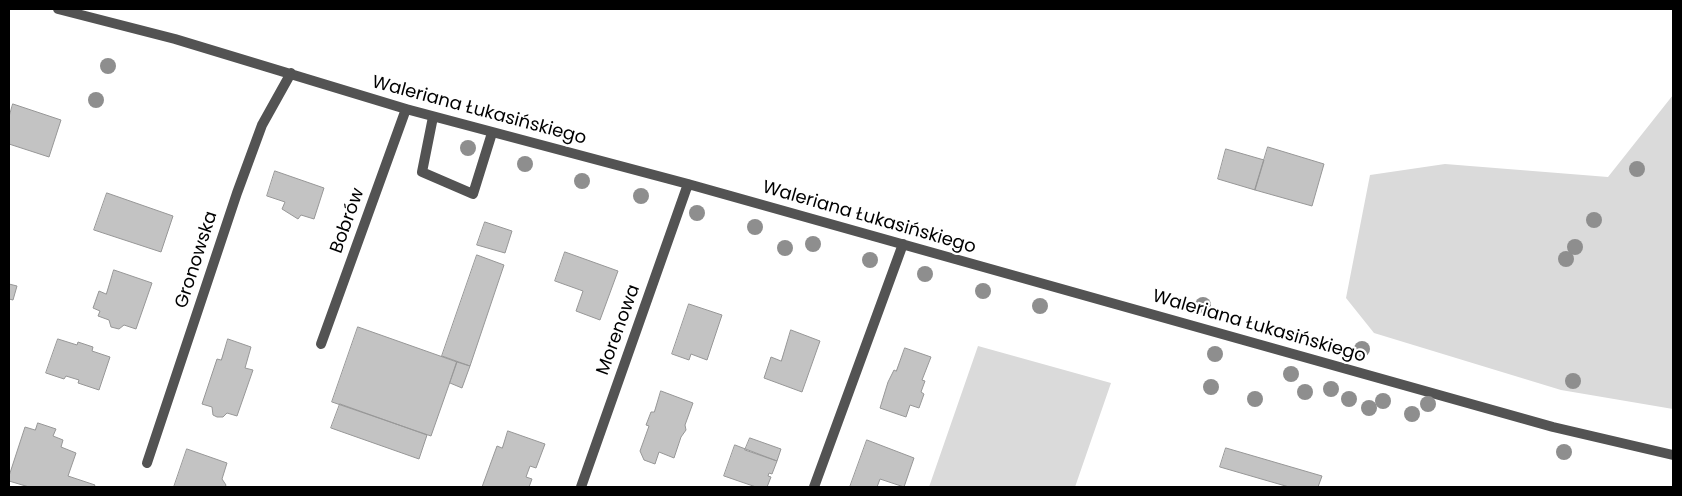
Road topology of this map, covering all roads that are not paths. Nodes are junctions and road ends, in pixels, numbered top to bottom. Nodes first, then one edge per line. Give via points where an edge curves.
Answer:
1 (58, 9) edge
2 (291, 73) junction
3 (406, 109) junction
4 (433, 117) junction
5 (492, 133) junction
6 (688, 184) junction
7 (902, 244) junction
8 (321, 344) dead end
9 (1673, 455) edge
10 (147, 463) dead end
11 (581, 487) edge
12 (814, 487) edge

1 - 2 street, Waleriana Łukasińskiego
2 - 3 street, Waleriana Łukasińskiego
2 - 10 street, Gronowska via 262,125
3 - 4 street, Waleriana Łukasińskiego
3 - 8 street, Bobrów
4 - 5 street, Waleriana Łukasińskiego
4 - 5 street via 422,172 473,194
5 - 6 street, Waleriana Łukasińskiego
6 - 7 street, Waleriana Łukasińskiego
6 - 11 street, Morenowa
7 - 9 street, Waleriana Łukasińskiego via 1543,424
7 - 12 street

